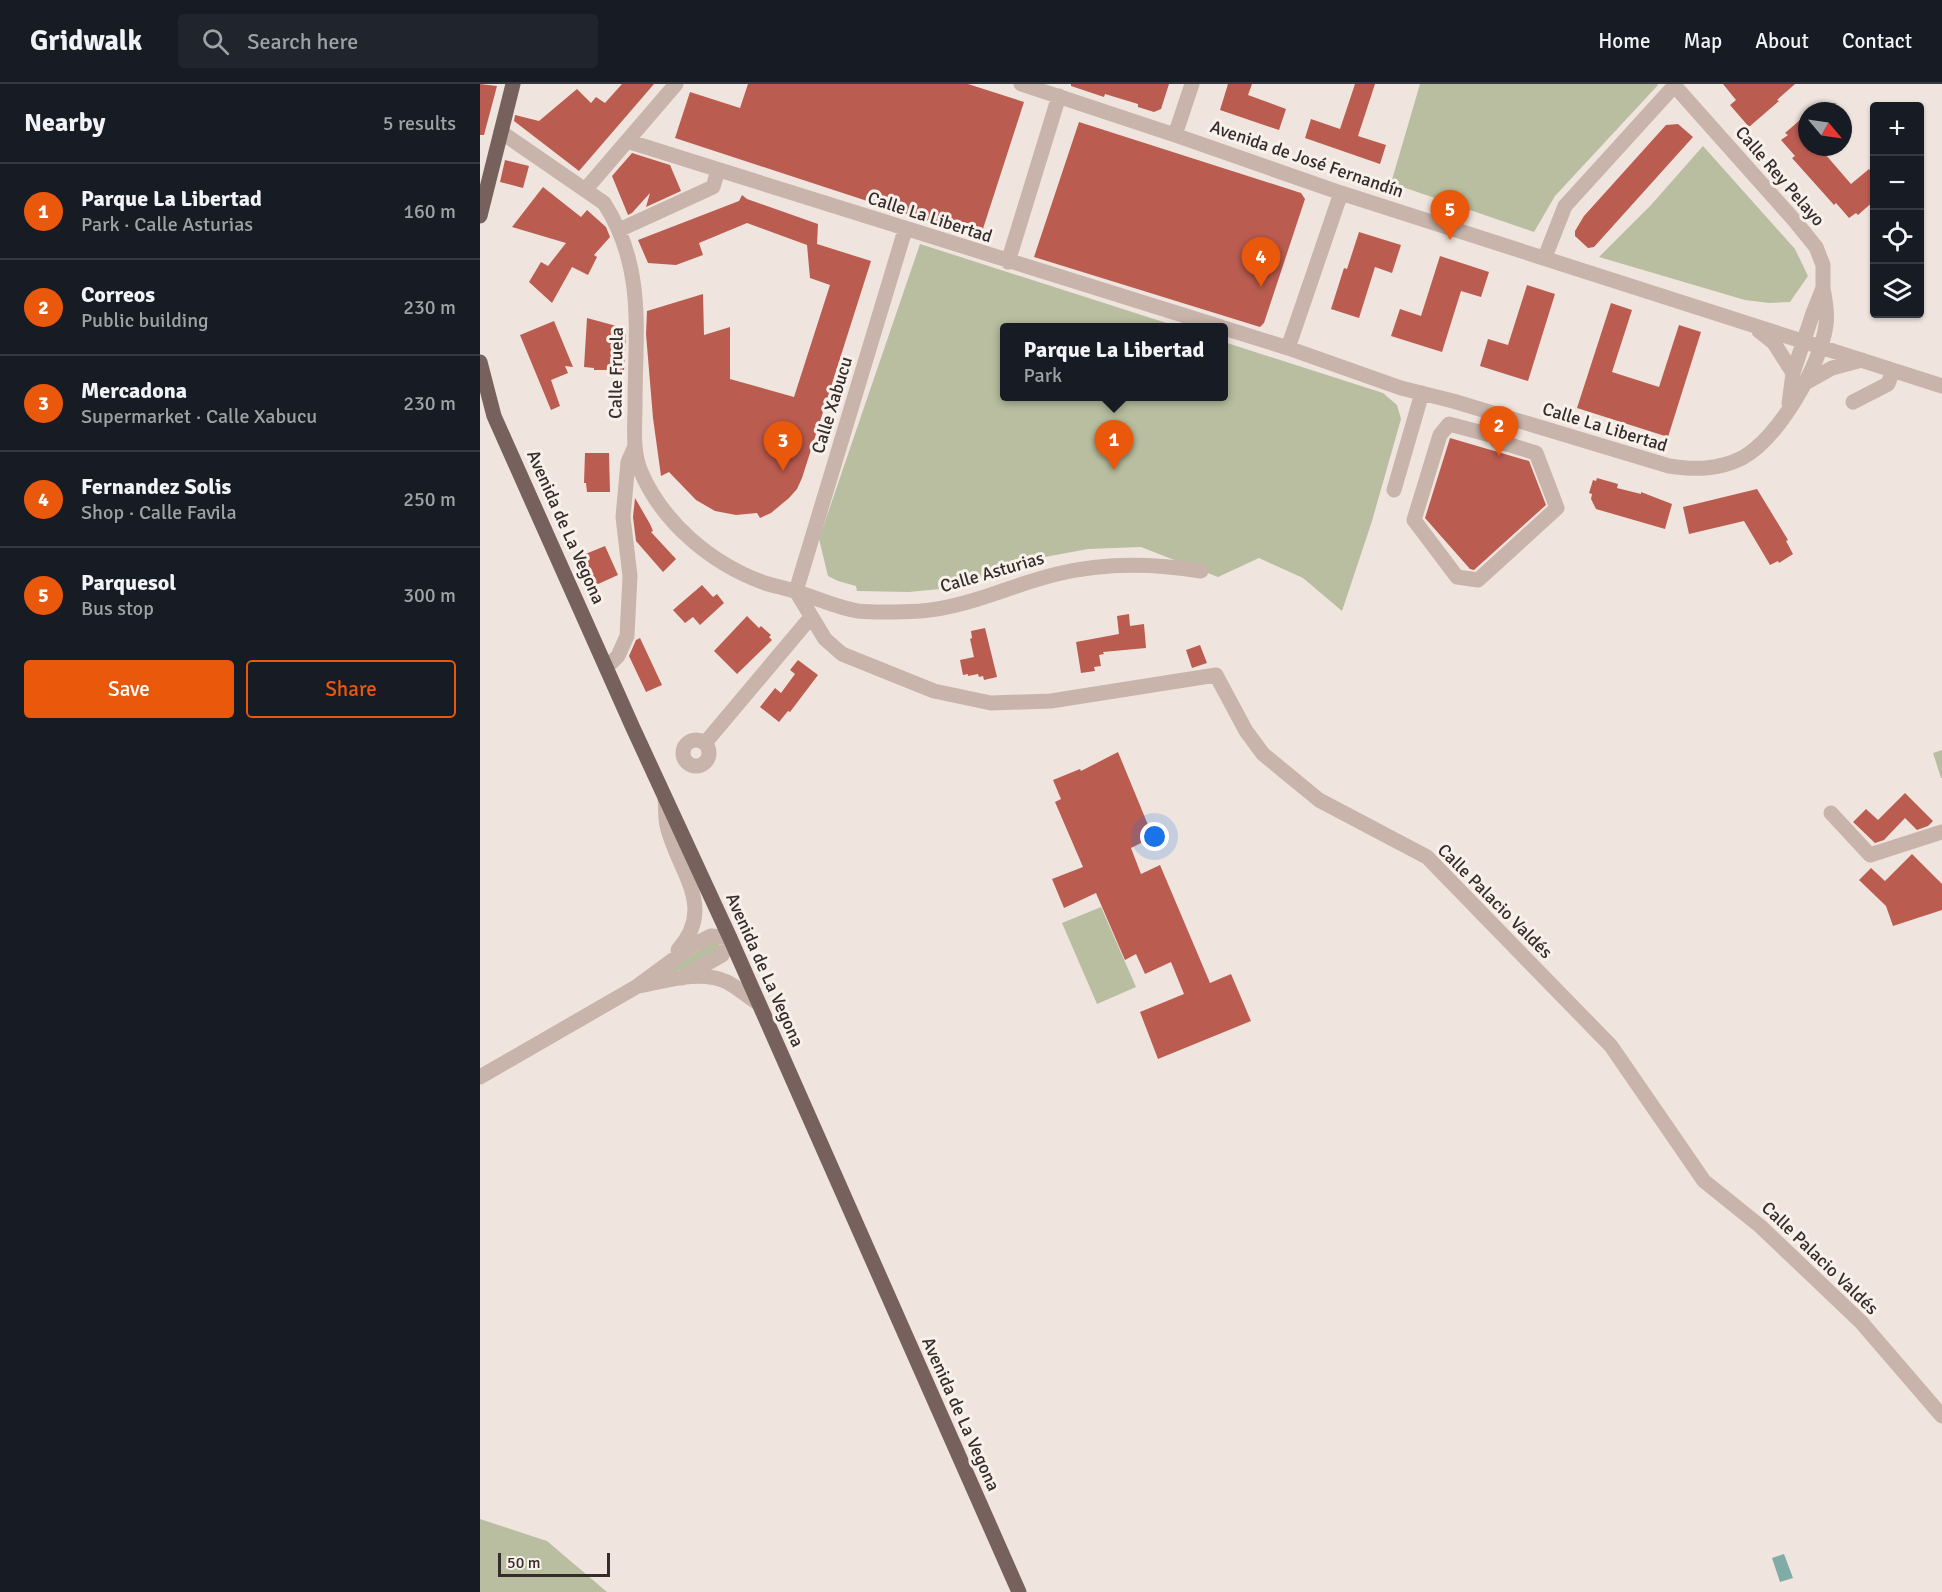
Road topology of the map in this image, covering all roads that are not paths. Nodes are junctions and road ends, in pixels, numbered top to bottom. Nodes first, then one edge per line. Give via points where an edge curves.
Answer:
1 (513, 84) edge
2 (675, 84) edge
3 (1021, 84) edge
4 (1192, 84) edge
5 (1675, 85) edge
6 (1059, 96) junction
7 (501, 132) junction
8 (1175, 135) junction
9 (627, 141) junction
10 (718, 170) junction
11 (585, 190) junction
12 (1341, 193) junction
13 (481, 207) edge
14 (619, 230) junction
15 (905, 230) junction
16 (1545, 257) junction
17 (1008, 262) junction
18 (1823, 288) junction
19 (1206, 323) edge
20 (1749, 323) junction
21 (1228, 330) edge
22 (1803, 341) junction
23 (1821, 347) junction
24 (1288, 348) junction
25 (1862, 360) junction
26 (480, 362) edge
27 (1893, 370) junction
28 (1799, 378) junction
29 (1942, 386) edge
30 (1422, 393) junction
31 (1853, 402) dead end
32 (1505, 417) junction
33 (1498, 439) junction
34 (1464, 442) dead end
35 (634, 446) junction
36 (1394, 490) dead end
37 (1201, 571) dead end
38 (796, 591) junction
39 (811, 617) junction
40 (608, 667) junction
41 (705, 743) dead end
42 (665, 798) junction
43 (1831, 813) dead end
44 (1942, 832) edge
45 (730, 938) junction
46 (665, 965) junction
47 (682, 978) junction
48 (636, 987) junction
49 (758, 1003) junction
50 (480, 1077) edge
51 (1942, 1416) edge
52 (1019, 1592) edge

1 - 7 main road
2 - 9 street
3 - 6 street, Avenida de José Fernandín
4 - 8 street
5 - 16 street via 1564,206
5 - 18 street, Calle Rey Pelayo via 1816,247 1823,265
6 - 8 street, Avenida de José Fernandín
6 - 17 street
7 - 11 street, Calle Fruela
7 - 13 main road
8 - 12 street, Avenida de José Fernandín
9 - 10 street, Calle La Libertad
9 - 11 street
10 - 14 street via 713,187
10 - 15 street, Calle La Libertad
11 - 14 street, Calle Fruela via 604,203
12 - 16 street, Avenida de José Fernandín
12 - 24 street
14 - 35 street, Calle Fruela via 634,279 637,313
15 - 17 street, Calle La Libertad
15 - 38 street, Calle Xabucu
16 - 20 street, Avenida de José Fernandín
17 - 19 street, Calle La Libertad
18 - 22 street, Calle Rey Pelayo
18 - 23 street, Calle La Libertad via 1827,324
20 - 22 street, Avenida de José Fernandín
20 - 28 street via 1774,343
21 - 24 street, Calle La Libertad
22 - 23 street, Avenida de José Fernandín
22 - 28 street, Calle Rey Pelayo
23 - 25 street, Avenida de José Fernandín
23 - 28 street, Calle La Libertad via 1814,366
24 - 30 street, Calle La Libertad
25 - 27 street, Avenida de José Fernandín
25 - 28 street
26 - 40 main road, Avenida de La Vegona via 495,416
27 - 29 street, Avenida de José Fernandín
27 - 31 street via 1888,384
28 - 32 street, Calle La Libertad via 1789,407 1755,450 1722,465 1694,470
30 - 32 street, Calle La Libertad
30 - 36 street
32 - 33 street
33 - 33 street via 1449,424 1440,435 1414,520 1457,576 1478,580 1557,508 1536,453
33 - 34 street via 1488,442 1467,438
35 - 38 street, Calle Fruela via 640,470 653,495 699,547 729,567
35 - 40 street via 628,462 623,517 630,576 627,636
37 - 38 street, Calle Asturias via 1102,565 1055,574 981,600 922,611 856,610
38 - 39 street, Calle Palacio Valdés
39 - 41 street
39 - 51 street, Calle Palacio Valdés via 825,639 842,654 934,691 991,703 1051,701 1215,675 1263,754 1319,800 1427,857 1435,865 1611,1046 1704,1181 1760,1226 1861,1322
40 - 42 main road, Avenida de La Vegona
42 - 45 main road, Avenida de La Vegona
42 - 46 street via 667,826 696,903 689,937
43 - 44 street via 1870,855
45 - 46 street via 711,936
45 - 47 street via 722,955
45 - 49 main road, Avenida de La Vegona
46 - 48 street
47 - 48 street
47 - 49 street via 707,976 726,981
48 - 50 street
49 - 52 main road, Avenida de La Vegona

